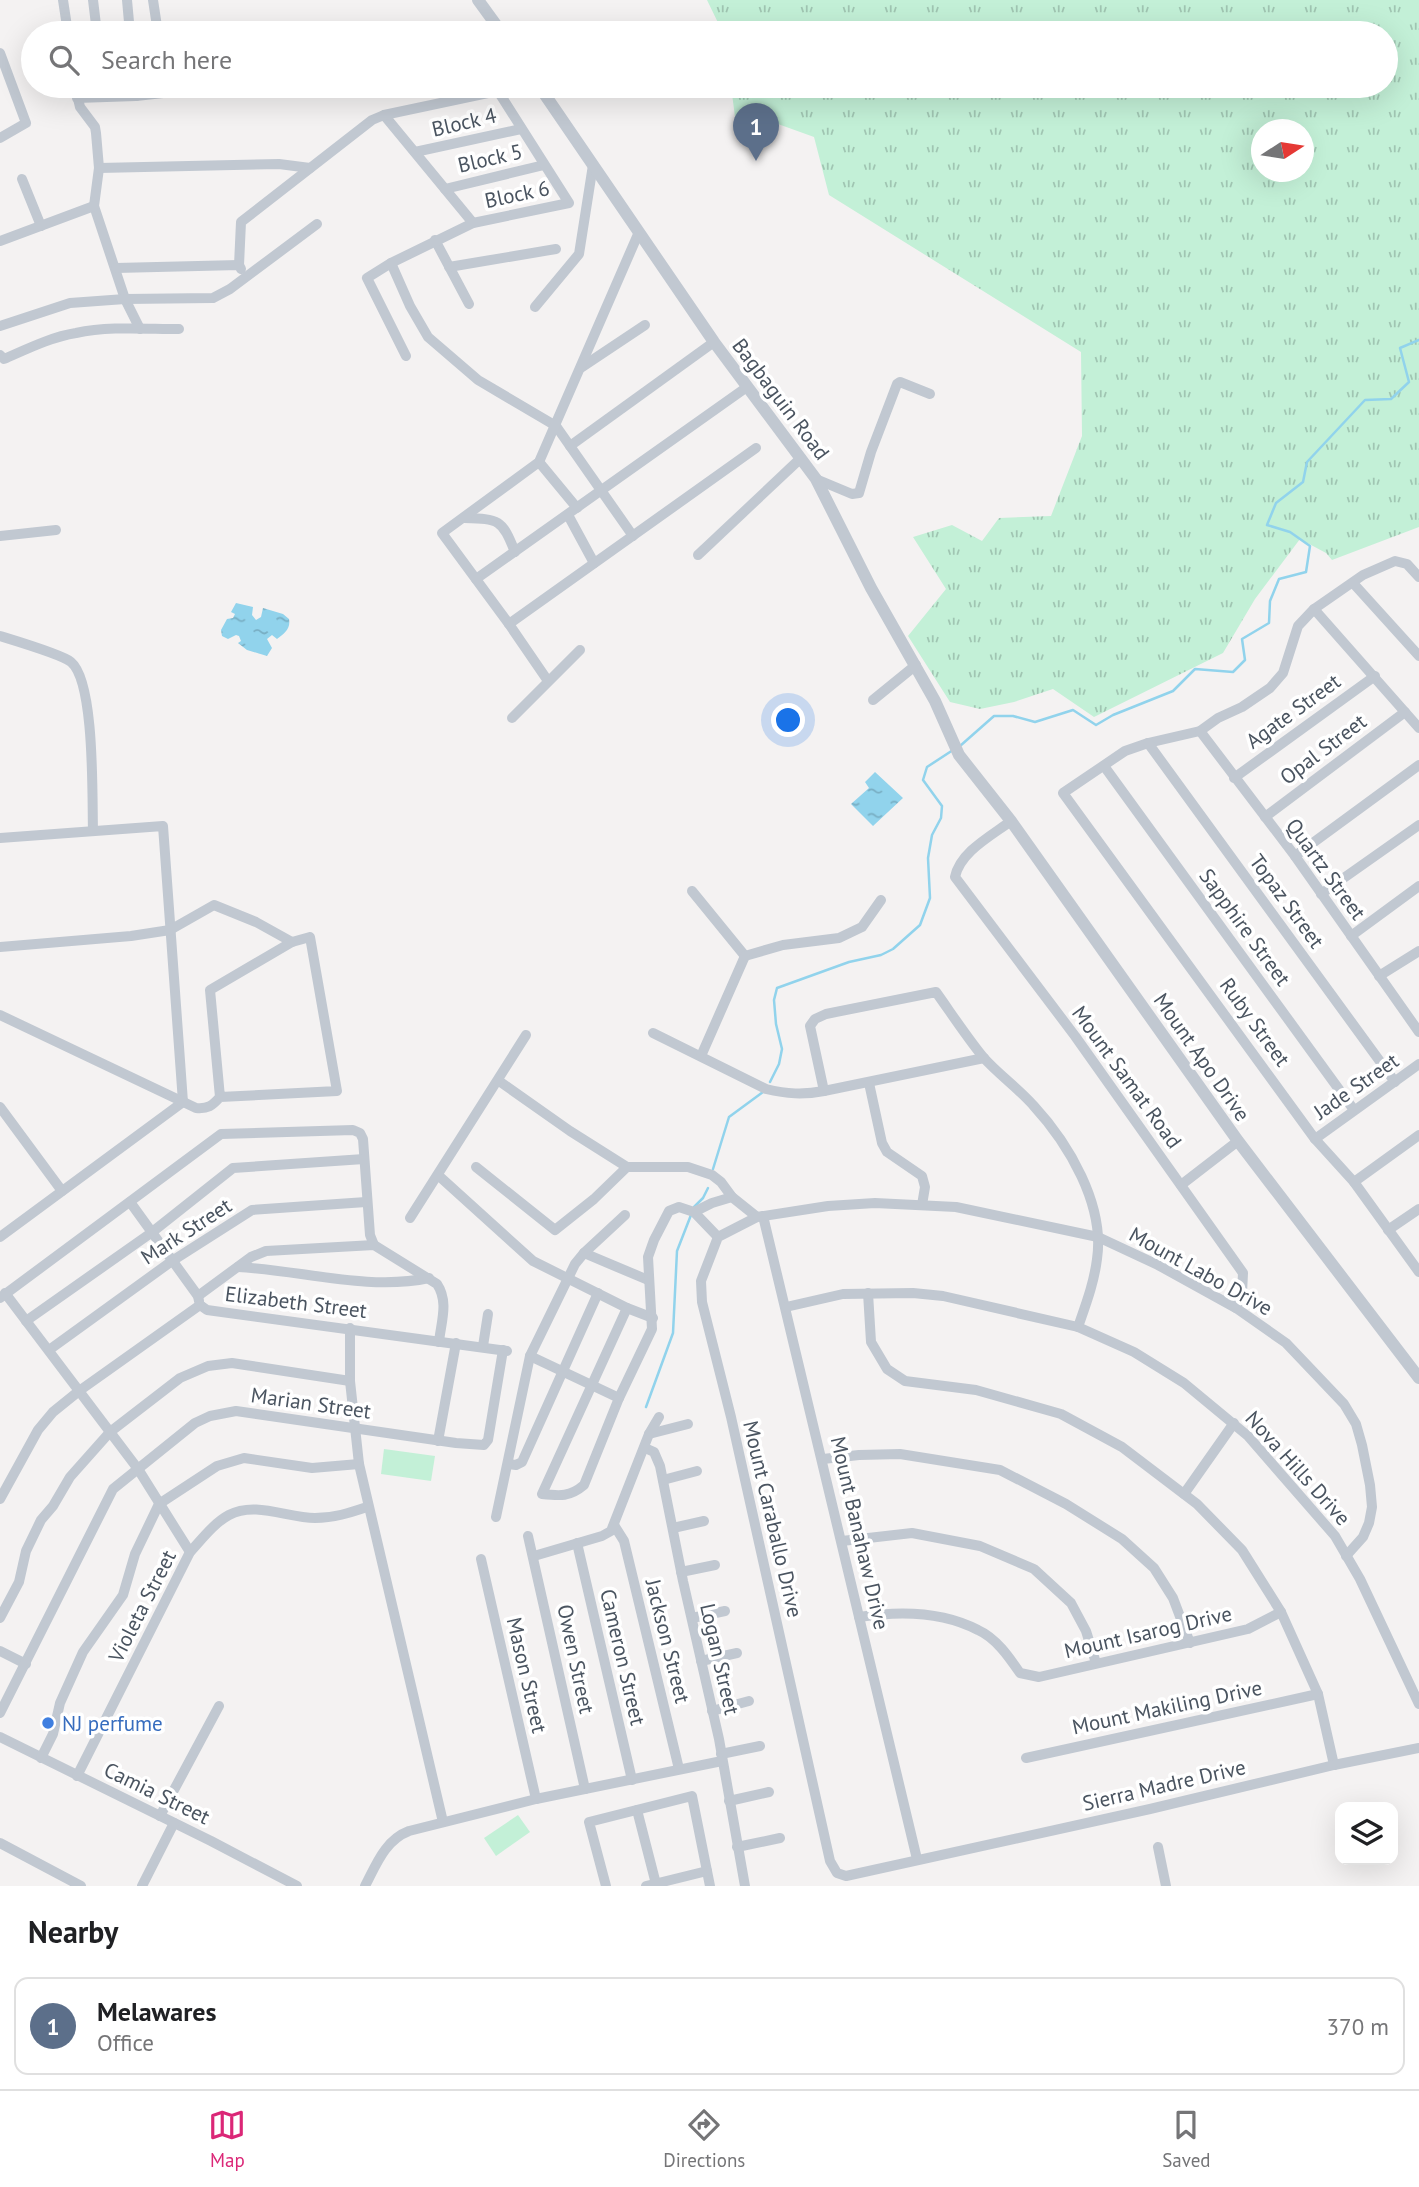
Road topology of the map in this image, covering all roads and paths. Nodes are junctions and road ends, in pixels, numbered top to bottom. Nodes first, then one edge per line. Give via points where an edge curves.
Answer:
1 (63, 0) edge
2 (93, 0) edge
3 (127, 0) edge
4 (153, 0) edge
5 (478, 0) edge
6 (66, 21) edge
7 (96, 21) edge
8 (129, 21) edge
9 (156, 21) edge
10 (493, 21) edge
11 (0, 53) edge
12 (2, 67) edge
13 (77, 98) edge
14 (465, 98) edge
15 (502, 98) edge
16 (547, 98) edge
17 (384, 115) junction
18 (521, 129) junction
19 (0, 138) edge
20 (415, 152) junction
21 (593, 164) junction
22 (544, 165) junction
23 (99, 168) junction
24 (310, 169) junction
25 (22, 179) dead end
26 (445, 189) junction
27 (94, 206) junction
28 (473, 223) junction
29 (317, 224) dead end
30 (41, 226) junction
31 (639, 232) junction
32 (435, 240) junction
33 (0, 242) edge
34 (556, 249) dead end
35 (391, 263) junction
36 (239, 265) junction
37 (449, 267) junction
38 (116, 268) junction
39 (246, 275) junction
40 (125, 299) junction
41 (469, 304) dead end
42 (535, 307) dead end
43 (0, 326) edge
44 (645, 326) dead end
45 (140, 329) junction
46 (179, 329) dead end
47 (714, 342) junction
48 (0, 355) edge
49 (406, 356) dead end
50 (582, 368) junction
51 (747, 387) junction
52 (930, 394) dead end
53 (556, 426) junction
54 (570, 446) junction
55 (756, 448) dead end
56 (801, 458) junction
57 (539, 463) junction
58 (816, 479) junction
59 (602, 491) junction
60 (577, 508) junction
61 (568, 515) junction
62 (463, 518) junction
63 (56, 530) dead end
64 (0, 536) edge
65 (633, 536) junction
66 (515, 552) junction
67 (698, 555) dead end
68 (594, 563) junction
69 (1419, 577) edge
70 (476, 579) junction
71 (1353, 583) junction
72 (1314, 609) junction
73 (509, 624) junction
74 (0, 636) edge
75 (580, 650) dead end
76 (1419, 656) edge
77 (916, 665) junction
78 (1375, 676) junction
79 (548, 681) junction
80 (873, 700) dead end
81 (1405, 712) junction
82 (512, 718) dead end
83 (1419, 728) edge
84 (1200, 731) junction
85 (1148, 743) junction
86 (959, 755) joint
87 (1419, 765) edge
88 (1104, 766) junction
89 (1234, 778) junction
90 (1265, 817) junction
91 (1011, 821) junction
92 (1419, 825) edge
93 (93, 831) junction
94 (0, 838) edge
95 (1295, 856) junction
96 (1419, 886) edge
97 (692, 891) dead end
98 (1321, 894) junction
99 (881, 900) dead end
100 (170, 930) junction
101 (1351, 936) junction
102 (292, 942) junction
103 (0, 947) edge
104 (1419, 951) edge
105 (745, 956) junction
106 (1379, 976) junction
107 (0, 1015) edge
108 (1419, 1032) edge
109 (653, 1033) dead end
110 (526, 1035) dead end
111 (701, 1056) junction
112 (984, 1058) junction
113 (1419, 1065) edge
114 (499, 1081) junction
115 (1395, 1082) junction
116 (869, 1083) junction
117 (824, 1091) junction
118 (220, 1097) junction
119 (183, 1102) junction
120 (0, 1107) edge
121 (1354, 1110) junction
122 (1419, 1135) edge
123 (1315, 1139) junction
124 (1238, 1141) junction
125 (365, 1159) junction
126 (476, 1167) dead end
127 (626, 1167) junction
128 (439, 1176) junction
129 (1354, 1182) junction
130 (1181, 1185) junction
131 (62, 1191) junction
132 (732, 1197) junction
133 (130, 1202) junction
134 (366, 1202) junction
135 (922, 1205) junction
136 (1419, 1209) edge
137 (694, 1212) junction
138 (625, 1216) dead end
139 (760, 1217) junction
140 (411, 1218) dead end
141 (1388, 1230) junction
142 (151, 1233) junction
143 (0, 1237) edge
144 (718, 1237) junction
145 (1098, 1237) junction
146 (374, 1245) junction
147 (584, 1253) junction
148 (172, 1261) junction
149 (238, 1267) junction
150 (1419, 1272) edge
151 (429, 1278) junction
152 (567, 1279) junction
153 (648, 1280) junction
154 (598, 1293) junction
155 (868, 1293) junction
156 (3, 1295) edge
157 (199, 1300) junction
158 (786, 1307) junction
159 (626, 1308) junction
160 (1237, 1308) junction
161 (488, 1314) dead end
162 (653, 1318) junction
163 (26, 1321) junction
164 (1078, 1326) junction
165 (350, 1328) junction
166 (439, 1342) junction
167 (456, 1343) junction
168 (483, 1346) junction
169 (49, 1350) junction
170 (530, 1356) junction
171 (563, 1373) junction
172 (1419, 1378) edge
173 (350, 1381) junction
174 (592, 1386) junction
175 (79, 1391) junction
176 (619, 1398) junction
177 (659, 1417) dead end
178 (1234, 1423) junction
179 (688, 1424) dead end
180 (354, 1428) junction
181 (110, 1432) junction
182 (649, 1434) junction
183 (438, 1441) junction
184 (484, 1445) joint
185 (645, 1448) junction
186 (823, 1459) junction
187 (359, 1464) junction
188 (508, 1464) junction
189 (138, 1469) junction
190 (697, 1471) dead end
191 (663, 1480) junction
192 (1184, 1494) junction
193 (0, 1499) edge
194 (159, 1504) junction
195 (367, 1507) junction
196 (496, 1517) dead end
197 (705, 1521) dead end
198 (614, 1525) junction
199 (673, 1528) junction
200 (528, 1536) dead end
201 (842, 1541) junction
202 (577, 1543) junction
203 (190, 1552) junction
204 (534, 1556) junction
205 (1346, 1556) junction
206 (481, 1559) dead end
207 (715, 1566) dead end
208 (681, 1572) junction
209 (725, 1611) dead end
210 (1281, 1612) junction
211 (859, 1617) junction
212 (0, 1618) edge
213 (692, 1618) junction
214 (1190, 1643) junction
215 (0, 1651) edge
216 (737, 1653) dead end
217 (701, 1661) junction
218 (1096, 1663) junction
219 (26, 1664) junction
220 (1318, 1694) junction
221 (750, 1701) dead end
222 (1419, 1703) edge
223 (219, 1706) dead end
224 (1, 1711) edge
225 (712, 1711) junction
226 (0, 1737) edge
227 (760, 1746) dead end
228 (1419, 1748) edge
229 (41, 1758) junction
230 (722, 1758) junction
231 (1026, 1758) dead end
232 (1334, 1765) junction
233 (679, 1769) junction
234 (77, 1776) junction
235 (632, 1780) junction
236 (585, 1789) junction
237 (769, 1792) dead end
238 (536, 1800) junction
239 (729, 1801) junction
240 (637, 1810) junction
241 (160, 1816) junction
242 (443, 1822) junction
243 (174, 1823) junction
244 (780, 1838) dead end
245 (0, 1843) edge
246 (737, 1847) junction
247 (1158, 1847) dead end
248 (918, 1858) junction
249 (830, 1861) joint
250 (707, 1871) junction
251 (651, 1885) edge
252 (81, 1886) edge
253 (142, 1886) edge
254 (297, 1886) edge
255 (365, 1886) edge
256 (606, 1886) edge
257 (710, 1886) edge
258 (745, 1886) edge
259 (1166, 1886) edge

1 - 6 street
2 - 7 street
3 - 8 street
4 - 9 street
5 - 10 street
11 - 12 street
12 - 19 street via 26,122
13 - 23 street via 94,127
14 - 17 street
15 - 18 street
16 - 21 street, Bagbaguin Road
17 - 20 street
17 - 24 street
18 - 20 street, Block 4
18 - 22 street
20 - 26 street
21 - 31 street, Bagbaguin Road
21 - 42 street via 579,254
22 - 26 street, Block 5
22 - 28 street, Block 6 via 569,203
23 - 24 street via 279,164
23 - 27 street
24 - 36 street via 241,222
25 - 30 street
26 - 28 street
27 - 30 street
27 - 38 street
28 - 32 street, Block 6
29 - 39 street
30 - 33 street
31 - 47 street, Bagbaguin Road
31 - 50 street
32 - 35 street, Block 6
32 - 37 street
34 - 37 street
35 - 49 street, Block 6 via 367,278
35 - 53 street via 428,337 478,380
36 - 38 street
36 - 39 street
37 - 41 street
38 - 40 street
39 - 40 street via 221,294 205,299
40 - 43 street via 59,305
40 - 45 street
44 - 50 street
45 - 46 street
45 - 48 street via 76,332 4,359
47 - 51 street, Bagbaguin Road
47 - 54 street
50 - 53 street
51 - 56 street, Bagbaguin Road
51 - 59 street
52 - 58 street via 897,384 859,493
53 - 54 street
53 - 57 street
54 - 59 street
55 - 65 street
56 - 58 street, Bagbaguin Road
56 - 67 street
57 - 60 street
57 - 62 street
58 - 77 street, Bagbaguin Road
59 - 60 street
59 - 65 street
60 - 61 street
61 - 66 street
61 - 68 street
62 - 66 street via 492,519 506,530
62 - 70 street via 442,533
63 - 64 street
65 - 68 street
66 - 70 street
68 - 73 street
69 - 71 street via 1407,564 1395,561
70 - 73 street
71 - 72 street
71 - 76 street
72 - 78 street
72 - 84 street via 1298,626 1283,673 1270,688
73 - 79 street
74 - 93 street via 69,660 80,671 89,722
75 - 79 street
77 - 80 street
77 - 86 street, Bagbaguin Road
78 - 81 street
78 - 89 street, Agate Street
79 - 82 street
81 - 83 street
81 - 90 street, Opal Street
84 - 85 street
84 - 89 street, Quartz Street
85 - 88 street via 1125,751
85 - 115 street, Topaz Street
86 - 91 street, Mount Apo Drive
87 - 95 street
88 - 121 street, Sapphire Street
88 - 123 street, Ruby Street via 1062,793
89 - 90 street, Quartz Street
90 - 95 street, Quartz Street
91 - 124 street, Mount Apo Drive
91 - 130 street, Mount Samat Road via 967,855 955,877
92 - 98 street
93 - 94 street
93 - 100 street via 163,826
95 - 98 street, Quartz Street
96 - 101 street
97 - 105 street
98 - 101 street, Quartz Street
99 - 105 street via 862,926 839,938 783,945
100 - 102 street via 214,905
100 - 103 street
100 - 119 street
101 - 106 street, Quartz Street
102 - 118 street via 210,990
102 - 118 street via 310,937 337,1091
104 - 106 street
105 - 111 street
106 - 108 street, Quartz Street
107 - 119 street
109 - 111 street
110 - 114 street
111 - 117 street via 766,1089 805,1095
112 - 116 street
112 - 117 street via 936,992 826,1014 810,1026
112 - 145 street via 1034,1106 1080,1171 1091,1197
113 - 115 street, Jade Street
114 - 127 street
114 - 128 street
115 - 121 street, Jade Street
116 - 117 street
116 - 135 street via 882,1143 887,1152 922,1176
118 - 119 street via 204,1109
119 - 131 street
120 - 131 street
121 - 123 street, Jade Street
122 - 129 street
123 - 129 street, Ruby Street
124 - 130 street
124 - 172 street, Mount Apo Drive
125 - 133 street via 363,1139 353,1130 221,1134
125 - 134 street
125 - 142 street via 233,1168
126 - 127 street via 555,1230
127 - 132 street via 688,1167 712,1175
128 - 140 street
128 - 152 street via 533,1261
129 - 141 street, Ruby Street
130 - 160 street, Mount Samat Road via 1243,1273
131 - 143 street
132 - 137 street
132 - 139 street
133 - 142 street
133 - 156 street
134 - 146 street
134 - 148 street, Mark Street via 252,1210
135 - 139 street, Mount Labo Drive via 828,1206
135 - 145 street, Mount Labo Drive via 956,1207
136 - 141 street
137 - 144 street
137 - 153 street via 679,1207 669,1211 648,1257
138 - 147 street
139 - 144 street
139 - 158 street, Mount Banahaw Drive
141 - 150 street, Ruby Street
142 - 148 street
142 - 163 street
144 - 249 street, Mount Caraballo Drive via 701,1281 702,1302
145 - 160 street, Mount Labo Drive
145 - 164 street via 1092,1285
146 - 149 street via 279,1249 251,1257
146 - 151 street
147 - 152 street
147 - 153 street
148 - 157 street
148 - 169 street, Mark Street
149 - 151 street via 371,1282
149 - 157 street
151 - 166 street via 443,1293
152 - 154 street
152 - 170 street
153 - 162 street
154 - 159 street
154 - 171 street
155 - 158 street, Nova Hills Drive
155 - 164 street, Nova Hills Drive via 943,1296
155 - 192 street via 871,1342 887,1369 905,1381 976,1390 1061,1414 1122,1447
156 - 163 street
157 - 165 street, Elizabeth Street via 207,1310
157 - 175 street, Elizabeth Street
158 - 186 street, Mount Banahaw Drive
159 - 162 street
159 - 174 street
160 - 205 street, Mount Labo Drive via 1286,1343 1344,1404 1356,1424 1372,1507 1363,1537
161 - 168 street
162 - 176 street
163 - 169 street
164 - 178 street, Nova Hills Drive via 1134,1352 1184,1383
165 - 166 street, Elizabeth Street
165 - 173 street
166 - 167 street, Elizabeth Street
167 - 168 street, Elizabeth Street
167 - 183 street
168 - 184 street, Elizabeth Street via 506,1350
169 - 175 street
170 - 171 street
170 - 188 street
171 - 174 street
171 - 188 street via 522,1462
173 - 180 street
173 - 181 street via 232,1363 208,1366 180,1378
174 - 176 street
174 - 176 street via 542,1494 563,1497 584,1485
175 - 181 street
175 - 193 street, Elizabeth Street via 38,1430
177 - 182 street
178 - 192 street
178 - 205 street, Nova Hills Drive via 1335,1536
179 - 182 street
180 - 183 street, Marian Street
180 - 187 street
180 - 189 street, Marian Street via 236,1411 195,1423
181 - 189 street
181 - 212 street via 70,1477 41,1520 26,1551 19,1582
182 - 185 street
183 - 184 street, Marian Street
185 - 191 street, Logan Street via 654,1452
185 - 198 street
186 - 201 street, Mount Banahaw Drive
186 - 214 street via 900,1454 1000,1470 1122,1539 1154,1568 1173,1598
187 - 194 street via 312,1468 244,1458 217,1466
187 - 195 street
188 - 196 street
189 - 194 street
189 - 219 street, Marian Street via 113,1489
190 - 191 street
191 - 199 street, Logan Street
192 - 210 street via 1242,1550
194 - 203 street
194 - 229 street via 122,1595 83,1652
195 - 203 street, Violeta Street via 338,1517 250,1509 232,1513
195 - 242 street
197 - 199 street
198 - 202 street via 602,1536
198 - 233 street, Jackson Street via 624,1541
199 - 208 street, Logan Street
200 - 204 street, Owen Street
201 - 211 street, Mount Banahaw Drive
201 - 218 street via 912,1533 980,1546 1034,1569 1071,1603
202 - 204 street
202 - 235 street, Cameron Street
203 - 234 street, Violeta Street
204 - 236 street, Owen Street
205 - 222 street, Nova Hills Drive
206 - 238 street, Mason Street
207 - 208 street
208 - 213 street, Logan Street
209 - 213 street
210 - 214 street, Mount Isarog Drive via 1248,1629
210 - 220 street
211 - 218 street, Mount Isarog Drive via 894,1612 938,1617 979,1630 1004,1650 1020,1673 1039,1677
211 - 248 street, Mount Banahaw Drive
213 - 217 street, Logan Street
214 - 218 street, Mount Isarog Drive
215 - 219 street
216 - 217 street
217 - 225 street, Logan Street
219 - 224 street, Marian Street
220 - 231 street, Mount Makiling Drive
220 - 232 street
221 - 225 street
223 - 241 street
225 - 230 street, Logan Street
226 - 229 street, Camia Street
227 - 230 street
228 - 232 street, Sierra Madre Drive
229 - 234 street, Camia Street
230 - 233 street
230 - 239 street, Logan Street
232 - 248 street, Sierra Madre Drive
233 - 235 street
234 - 241 street, Camia Street
235 - 236 street
236 - 238 street
237 - 239 street
238 - 242 street
239 - 246 street, Logan Street
240 - 250 street via 692,1797
240 - 251 street
240 - 256 street via 589,1822
241 - 243 street, Camia Street
242 - 255 street via 393,1840
243 - 253 street
243 - 254 street, Camia Street
244 - 246 street
245 - 252 street
246 - 258 street, Logan Street
247 - 259 street
248 - 249 street, Sierra Madre Drive via 846,1876 837,1873
250 - 251 street
250 - 257 street

